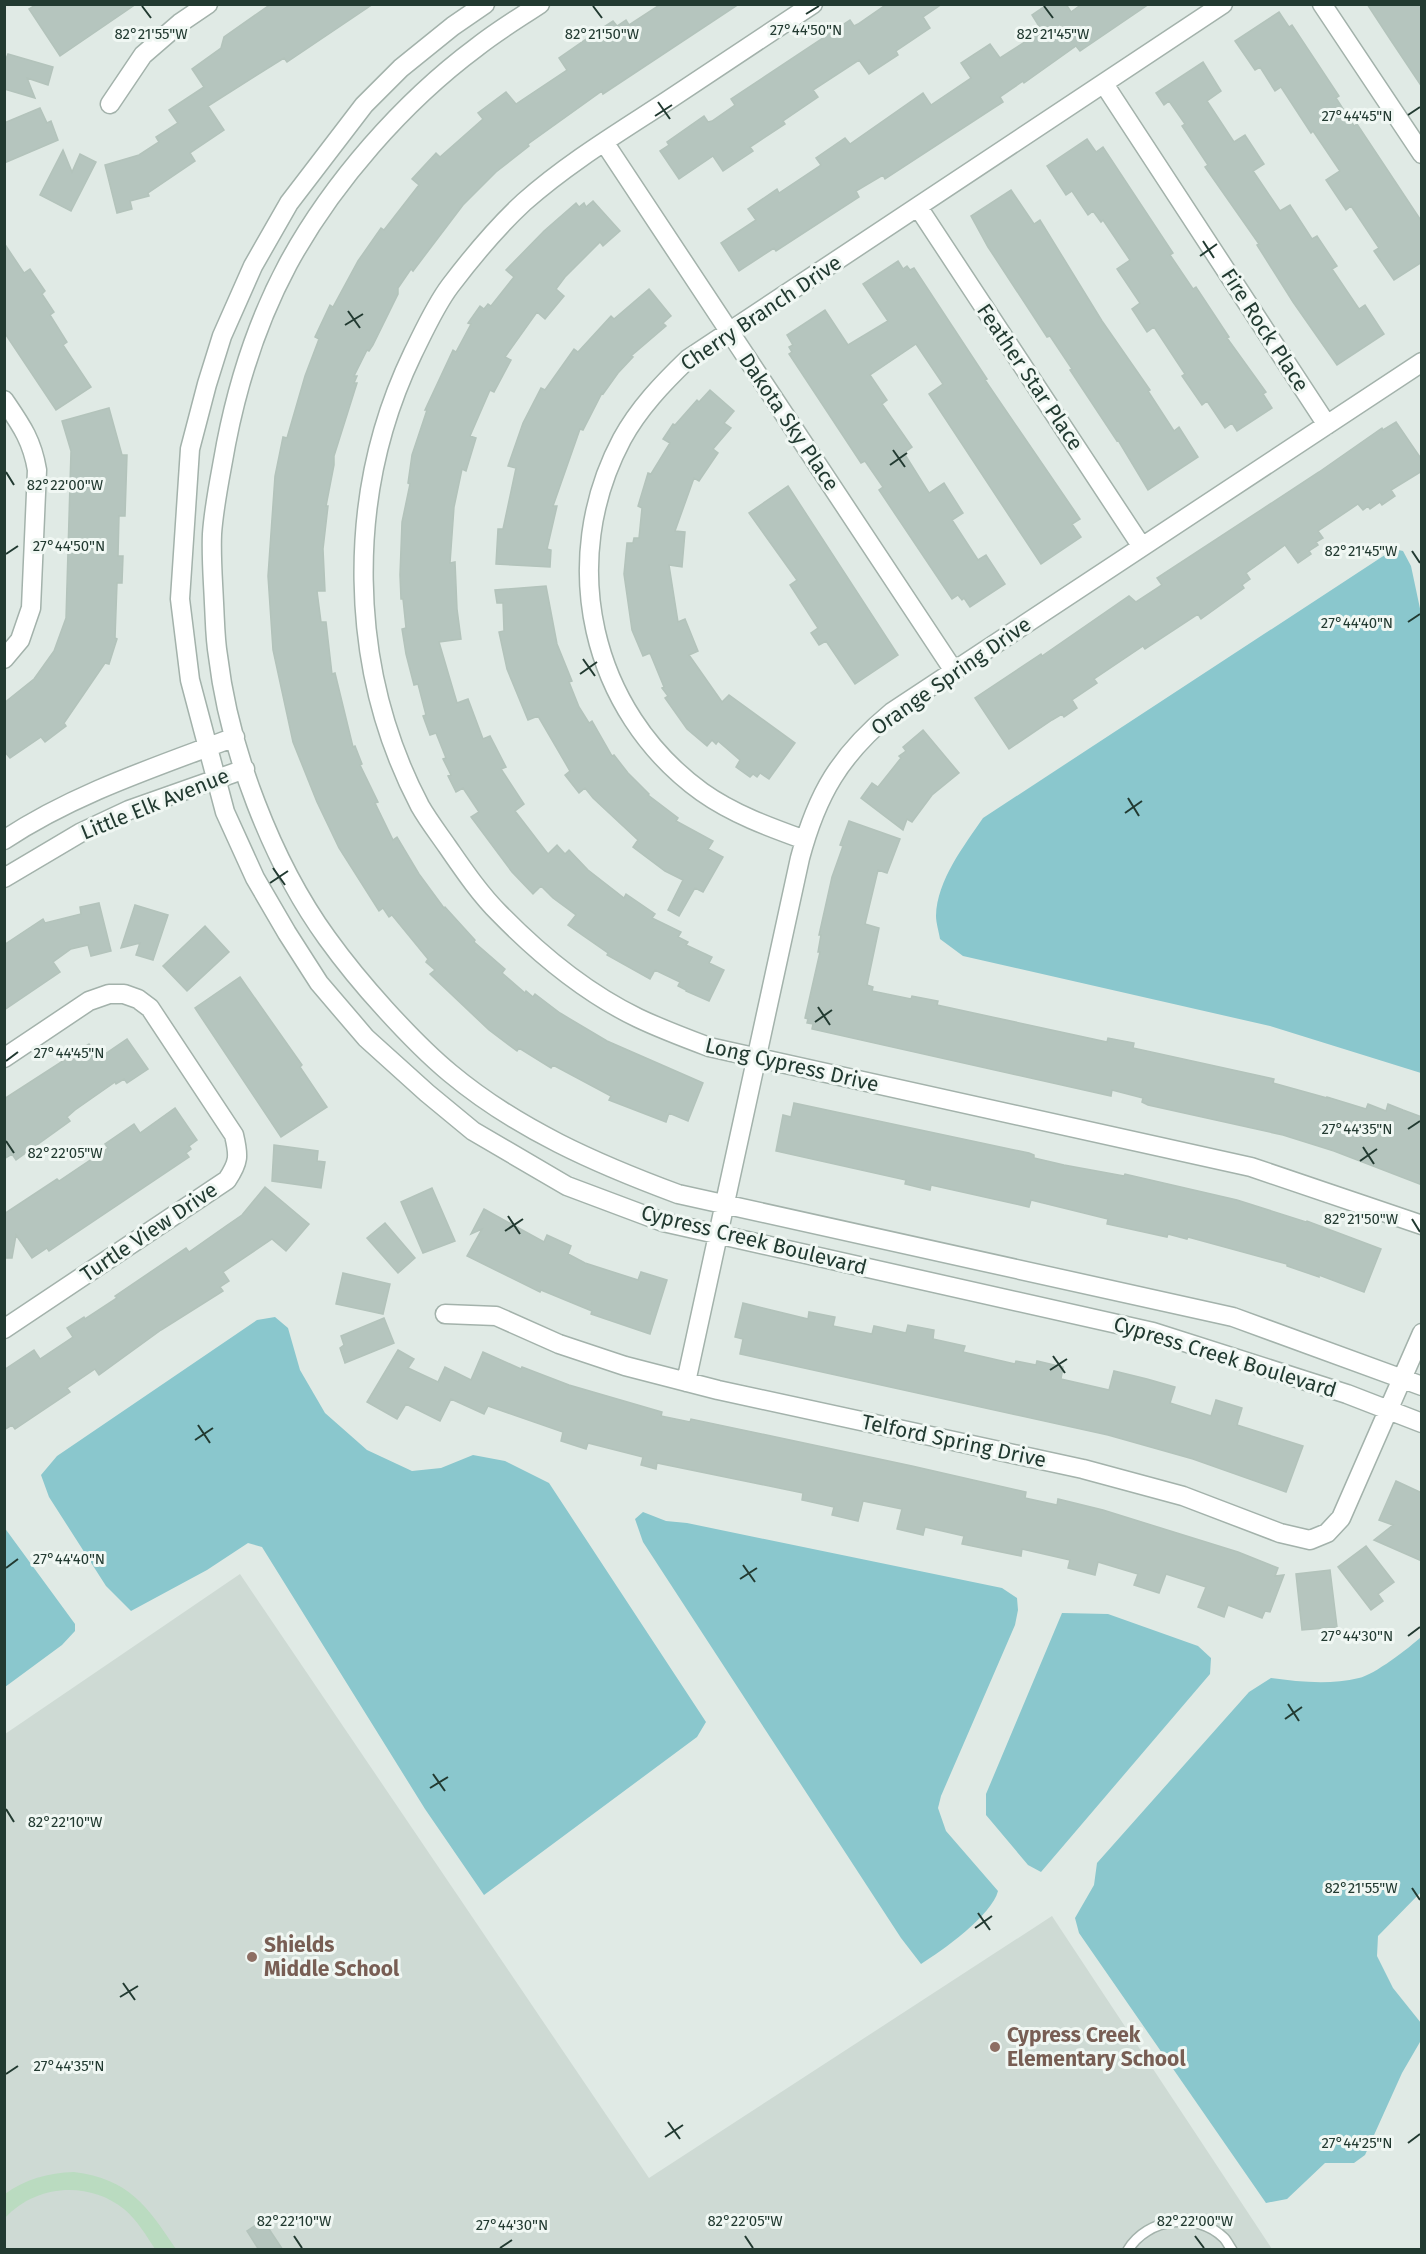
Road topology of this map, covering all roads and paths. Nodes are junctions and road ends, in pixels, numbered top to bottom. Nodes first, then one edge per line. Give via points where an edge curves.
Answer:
1 (208, 4) edge
2 (487, 4) edge
3 (540, 4) edge
4 (813, 4) edge
5 (1223, 4) edge
6 (1322, 4) edge
7 (505, 28) junction
8 (1104, 84) junction
9 (110, 104) dead end
10 (604, 142) junction
11 (1422, 154) edge
12 (918, 207) junction
13 (729, 332) junction
14 (1422, 362) edge
15 (4, 400) edge
16 (1327, 425) junction
17 (1142, 547) junction
18 (4, 658) edge
19 (954, 671) junction
20 (235, 737) junction
21 (208, 747) junction
22 (245, 769) junction
23 (216, 779) junction
24 (4, 840) edge
25 (805, 840) junction
26 (4, 878) edge
27 (4, 1058) edge
28 (756, 1058) junction
29 (725, 1205) junction
30 (1422, 1225) edge
31 (718, 1234) junction
32 (445, 1314) dead end
33 (4, 1329) edge
34 (1422, 1333) edge
35 (1401, 1379) junction
36 (686, 1382) junction
37 (1422, 1386) edge
38 (1388, 1410) junction
39 (1422, 1423) edge
40 (1128, 2250) edge
41 (1232, 2250) edge

1 - 9 street via 143,55
2 - 7 street
2 - 21 street, Cypress Creek Boulevard via 401,68 364,105 324,155 289,203 253,266 222,336 190,449 180,599 190,680
3 - 7 street, Cypress Creek Boulevard
4 - 10 street, Long Cypress Drive
5 - 8 street, Cherry Branch Drive
6 - 11 street
7 - 20 street, Cypress Creek Boulevard via 477,46 391,123 326,204 288,265 247,362 226,446 212,536 217,655
8 - 12 street, Cherry Branch Drive
8 - 16 street, Fire Rock Place
10 - 13 street, Dakota Sky Place
10 - 28 street, Long Cypress Drive via 523,203 479,249 447,290 402,376 373,470 364,532 362,581 375,682 396,752 421,807 496,911 592,992 637,1017 709,1047
12 - 13 street, Cherry Branch Drive
12 - 17 street, Feather Star Place
13 - 19 street, Dakota Sky Place
13 - 25 street, Cherry Branch Drive via 665,380 622,440 593,523 588,557 592,618 611,679 631,717 660,755 720,803 758,823
14 - 16 street, Orange Spring Drive
15 - 18 street via 34,448 37,470 31,608 20,640
16 - 17 street, Orange Spring Drive
17 - 19 street, Orange Spring Drive
19 - 25 street, Orange Spring Drive via 868,731 830,779
20 - 21 street, Little Elk Avenue
20 - 22 street, Cypress Creek Boulevard
21 - 23 street, Cypress Creek Boulevard
21 - 24 street, Little Elk Avenue via 74,801
22 - 23 street, Little Elk Avenue
22 - 29 street, Cypress Creek Boulevard via 288,874 324,935 357,979 449,1073 498,1109 608,1168 678,1194
23 - 26 street, Little Elk Avenue via 129,810 80,833
23 - 31 street, Cypress Creek Boulevard via 225,812 251,869 287,933 319,983 375,1046 473,1131 558,1180 663,1222
25 - 28 street, Orange Spring Drive
27 - 33 street, Turtle View Drive via 90,1001 109,994 138,999 150,1008 234,1135 239,1155 227,1180
28 - 29 street, Orange Spring Drive
28 - 30 street, Long Cypress Drive via 1251,1167
29 - 31 street, Orange Spring Drive
29 - 35 street, Cypress Creek Boulevard via 1233,1317
31 - 36 street, Orange Spring Drive
31 - 38 street, Cypress Creek Boulevard via 1153,1332
32 - 36 street, Telford Spring Drive via 496,1316 560,1344
34 - 35 street
35 - 37 street, Cypress Creek Boulevard
35 - 38 street
36 - 38 street, Telford Spring Drive via 1083,1469 1183,1496 1280,1533 1310,1540 1327,1533 1341,1518
38 - 39 street, Cypress Creek Boulevard
40 - 41 lane via 1134,2240 1154,2227 1190,2221 1224,2237

